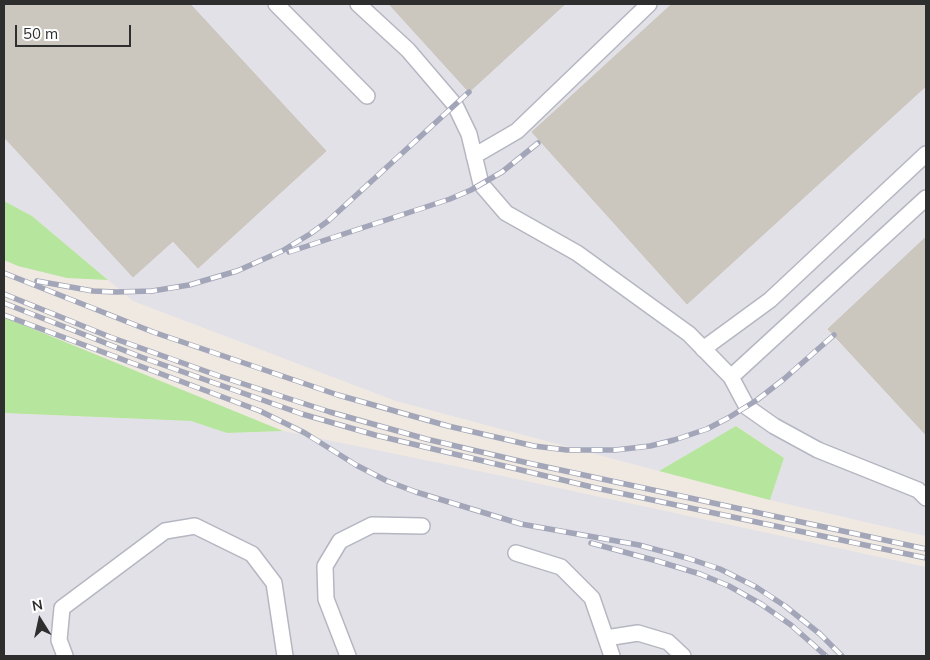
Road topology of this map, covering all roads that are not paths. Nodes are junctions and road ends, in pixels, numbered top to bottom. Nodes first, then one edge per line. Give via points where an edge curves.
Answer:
1 (276, 4) edge
2 (358, 4) edge
3 (649, 4) edge
4 (367, 96) dead end
5 (926, 154) edge
6 (474, 156) junction
7 (926, 198) edge
8 (703, 348) junction
9 (731, 377) junction
10 (926, 498) edge
11 (422, 526) dead end
12 (516, 553) dead end
13 (606, 638) junction
14 (65, 656) edge
15 (286, 656) edge
16 (348, 656) edge
17 (612, 656) edge
18 (683, 656) edge

1 - 4 lane
2 - 6 lane via 408,50 454,105 469,134
3 - 6 lane via 517,131
5 - 8 lane via 770,300
6 - 8 lane via 481,184 506,213 577,254 689,334
7 - 9 lane
8 - 9 lane
9 - 10 lane via 747,407 774,426 818,450 918,490
11 - 16 lane via 372,525 340,540 325,566 326,599
12 - 13 lane via 561,567 592,598
13 - 17 lane
13 - 18 lane via 638,633 668,642
14 - 15 lane via 59,640 62,608 165,531 195,526 252,554 274,583

